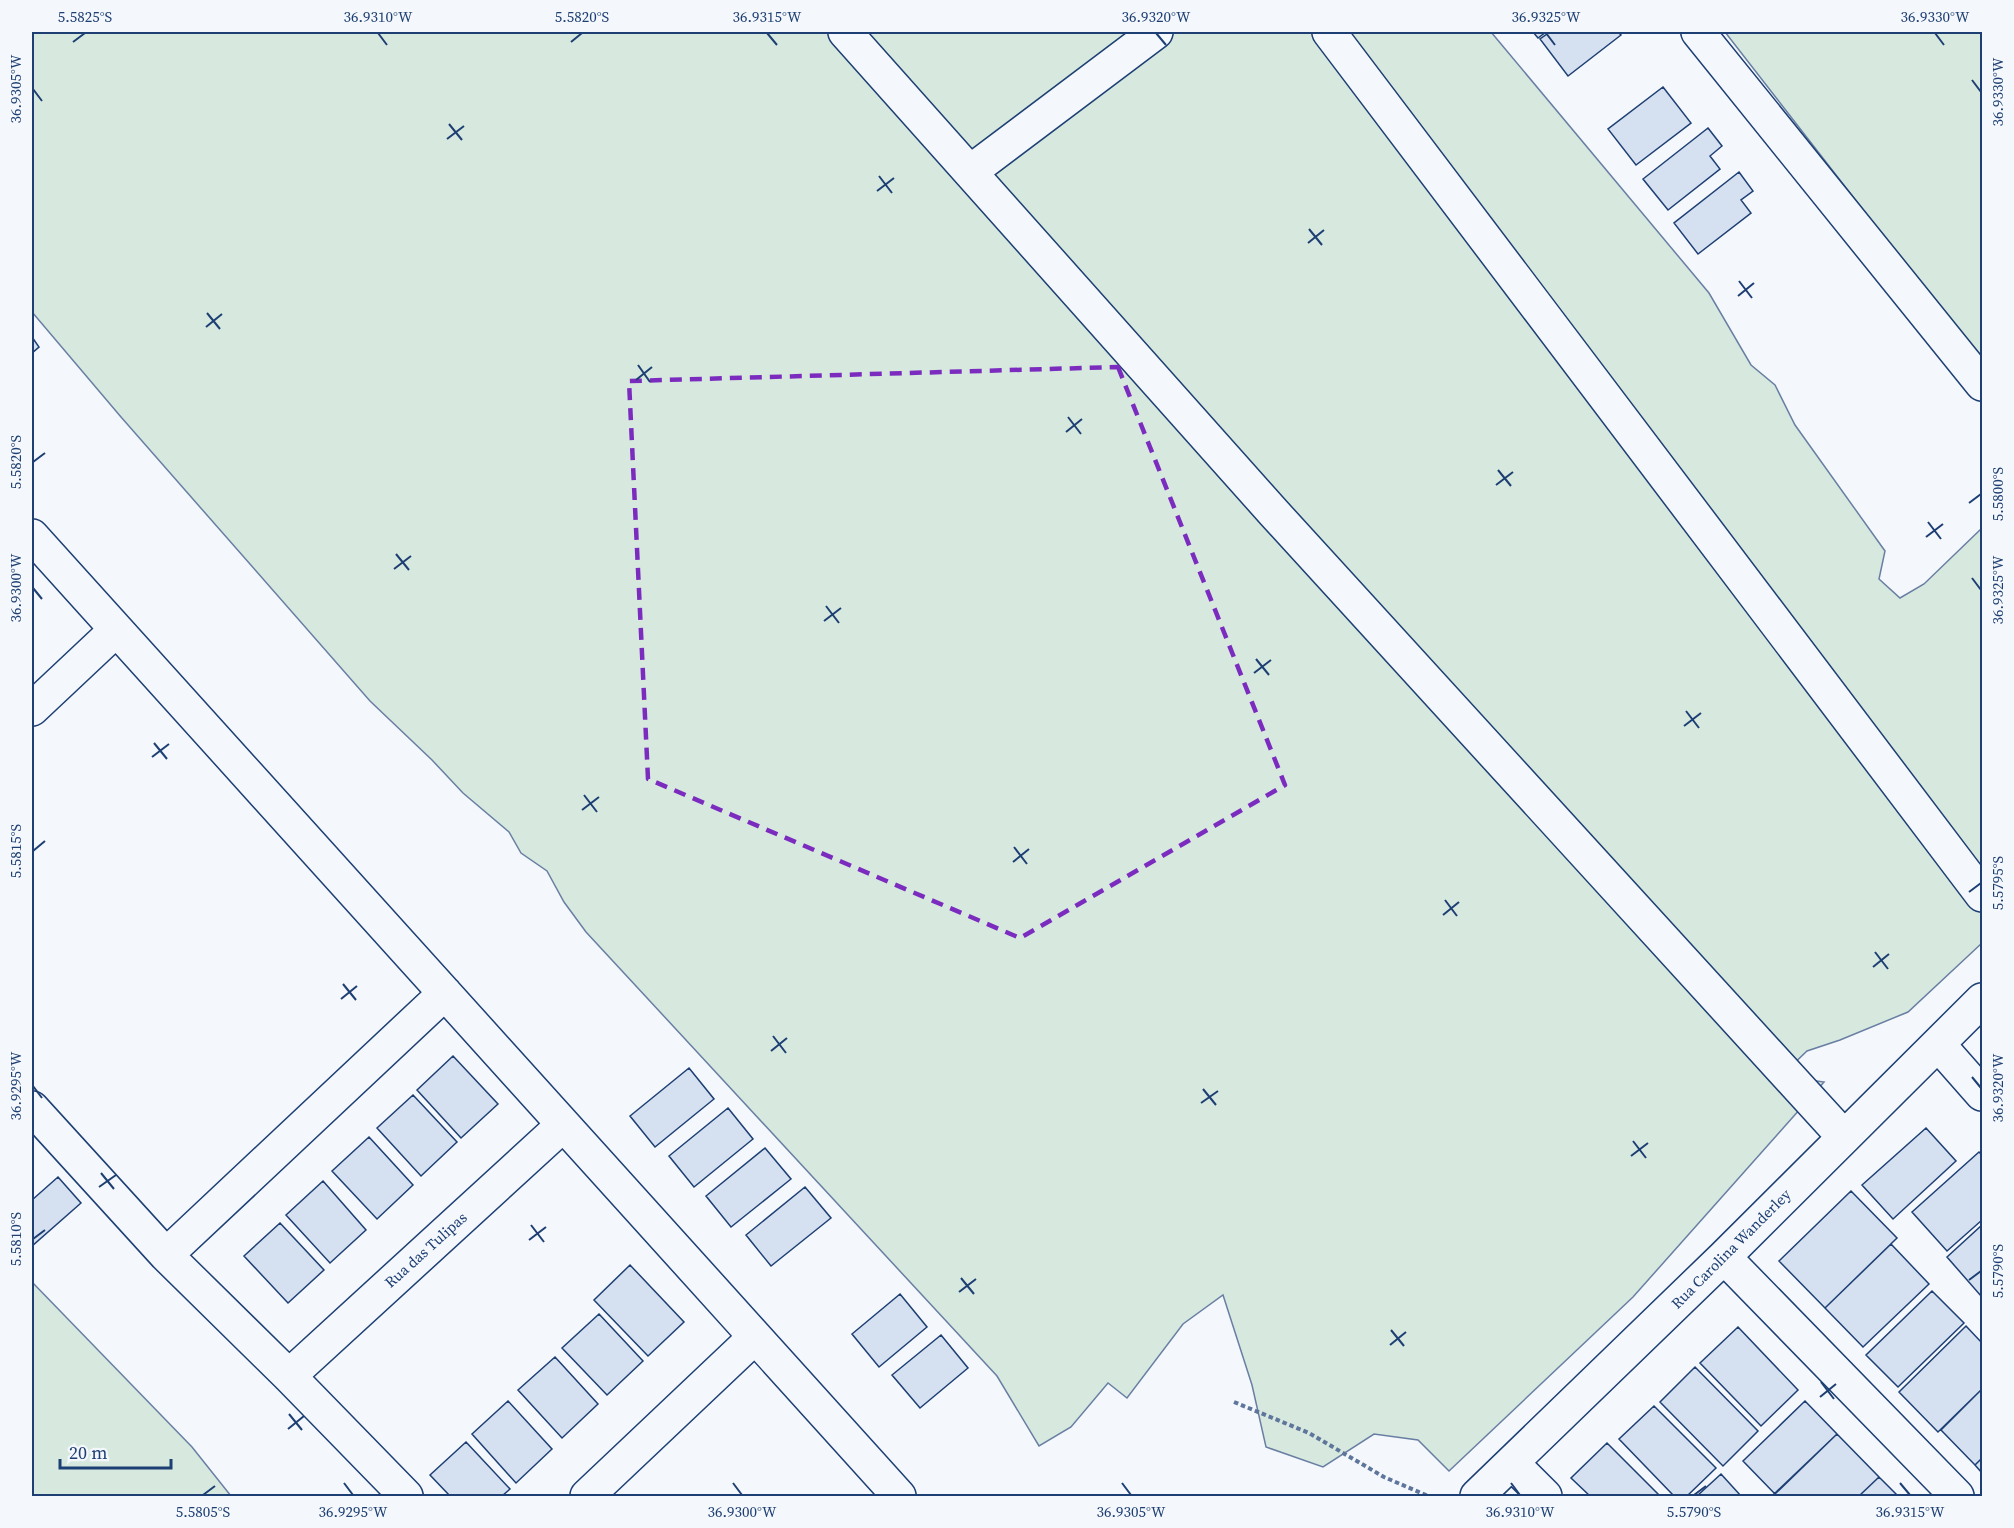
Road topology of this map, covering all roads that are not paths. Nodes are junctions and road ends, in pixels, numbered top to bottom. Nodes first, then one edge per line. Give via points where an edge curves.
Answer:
1 (845, 32) edge
2 (1156, 32) edge
3 (1329, 32) edge
4 (1698, 32) edge
5 (970, 172) junction
6 (1983, 384) edge
7 (32, 536) edge
8 (116, 630) junction
9 (32, 709) edge
10 (1983, 895) edge
11 (445, 993) junction
12 (1983, 1000) edge
13 (1938, 1044) junction
14 (1983, 1094) edge
15 (32, 1108) edge
16 (563, 1125) junction
17 (1844, 1137) junction
18 (166, 1254) junction
19 (1724, 1257) junction
20 (755, 1337) junction
21 (289, 1376) junction
22 (1512, 1462) junction
23 (406, 1497) edge
24 (586, 1497) edge
25 (899, 1497) edge
26 (1477, 1497) edge
27 (1545, 1497) edge
28 (1957, 1497) edge

1 - 5 street
2 - 5 street
3 - 10 street
4 - 6 street
5 - 17 street via 1274,513
7 - 8 street
8 - 9 street
8 - 11 street
11 - 16 street
11 - 18 street
12 - 13 street, Rua Carolina Wanderley
13 - 14 street
13 - 17 street, Rua Carolina Wanderley
15 - 18 street
16 - 20 street
16 - 21 street, Rua das Tulipas
17 - 19 street, Rua Carolina Wanderley
18 - 21 street
19 - 22 street, Rua Carolina Wanderley
19 - 28 street
20 - 24 street
20 - 25 street
21 - 23 street
22 - 26 street, Rua Carolina Wanderley
22 - 27 street

